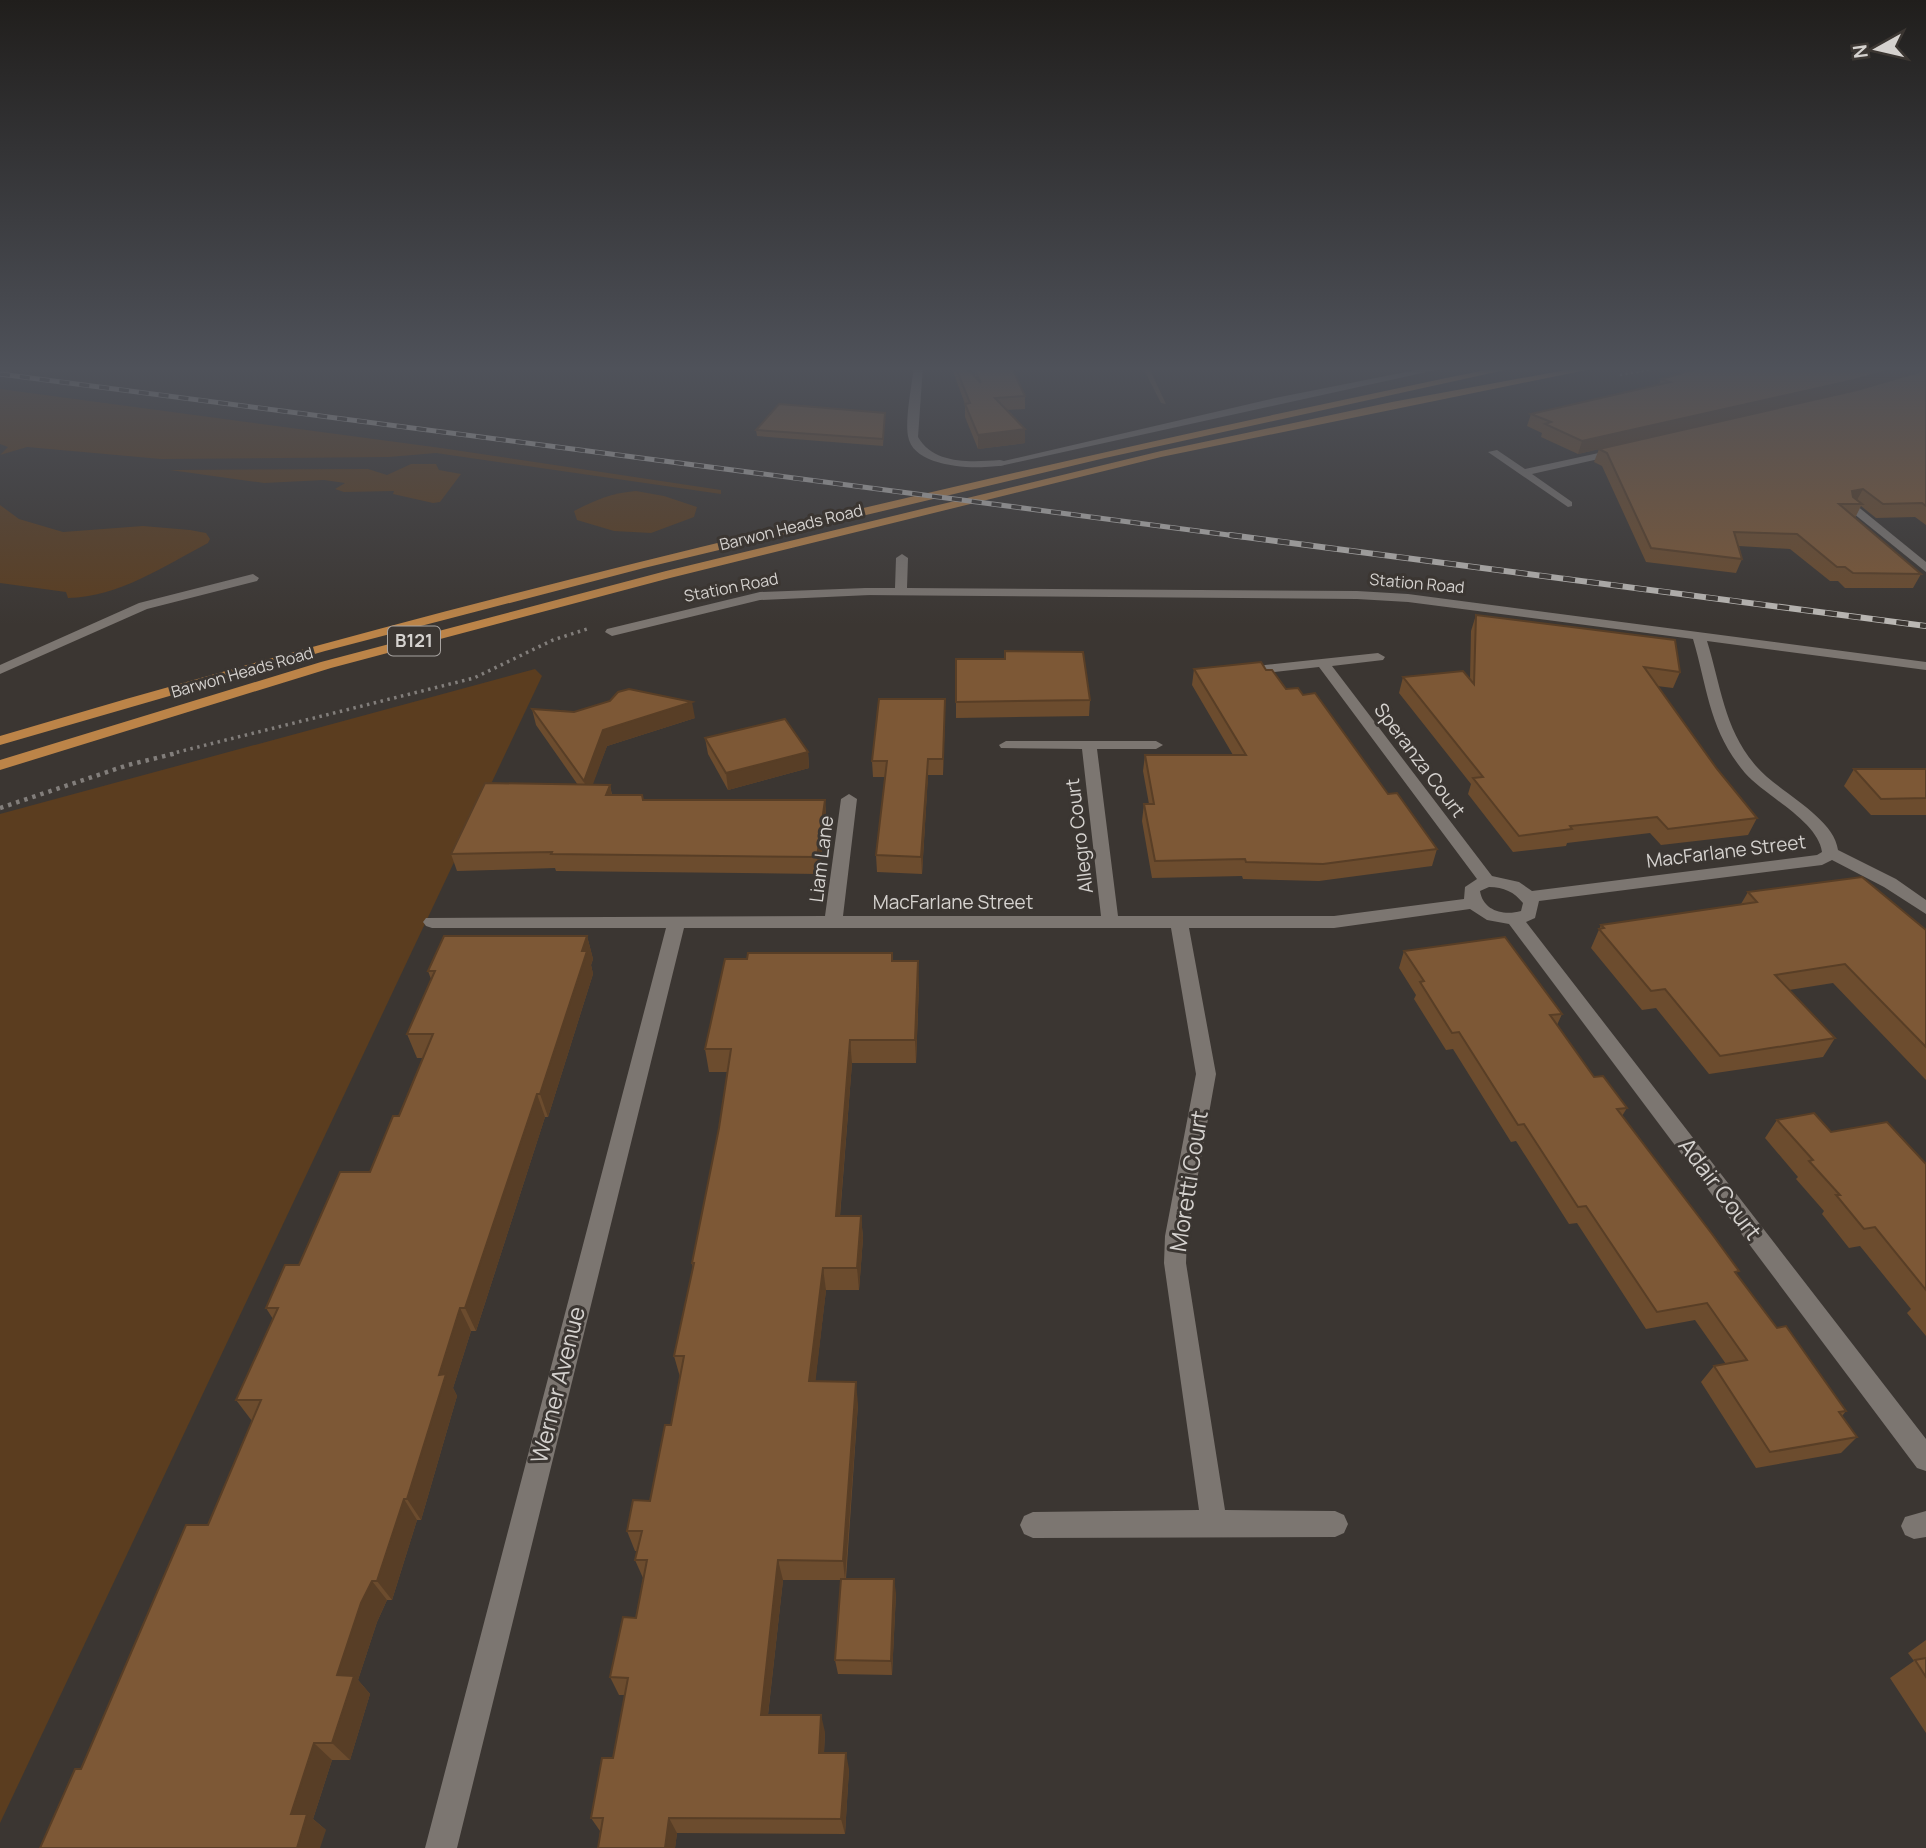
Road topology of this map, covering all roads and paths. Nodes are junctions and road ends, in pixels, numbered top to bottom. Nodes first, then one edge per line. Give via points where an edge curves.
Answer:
1 (927, 452) edge
2 (1048, 452) edge
3 (1111, 452) edge
4 (1176, 452) edge
5 (1493, 452) dead end
6 (1615, 452) edge
7 (1524, 473) junction
8 (1569, 504) dead end
9 (1852, 507) edge
10 (1908, 553) junction
11 (1926, 553) edge
12 (902, 558) dead end
13 (1926, 568) edge
14 (253, 579) dead end
15 (901, 592) junction
16 (594, 627) dead end
17 (612, 632) dead end
18 (1699, 636) junction
19 (1378, 657) dead end
20 (1323, 663) junction
21 (1926, 666) edge
22 (1265, 669) edge
23 (0, 670) edge
24 (0, 741) edge
25 (1006, 744) dead end
26 (1089, 745) junction
27 (1156, 745) dead end
28 (0, 765) edge
29 (849, 799) dead end
30 (0, 808) edge
31 (1830, 853) junction
32 (1487, 881) junction
33 (1528, 897) junction
34 (1474, 903) junction
35 (1926, 908) edge
36 (1514, 919) junction
37 (432, 922) dead end
38 (676, 923) junction
39 (833, 923) junction
40 (1110, 923) junction
41 (1179, 923) junction
42 (1926, 1459) edge
43 (1214, 1523) junction
44 (1335, 1524) dead end
45 (1033, 1525) dead end
46 (440, 1848) edge

1 - 2 street via 949,461 981,464
3 - 24 main road, Barwon Heads Road / B121 via 317,648
4 - 28 main road, Barwon Heads Road / B121 via 553,604 339,662
5 - 7 street
6 - 7 street
7 - 8 street
9 - 10 street
10 - 11 street
10 - 13 street
12 - 15 street
14 - 23 street via 143,606
15 - 17 street, Station Road via 760,596
15 - 18 street, Station Road via 1395,597
16 - 30 path via 553,640 474,678 128,765
18 - 21 street, Station Road
18 - 31 street, MacFarlane Street via 1720,721 1738,753 1763,784 1826,835
19 - 20 street
20 - 22 street
20 - 32 street, Speranza Court
25 - 26 street
26 - 27 street
26 - 40 street, Allegro Court
29 - 39 street, Liam Lane
31 - 33 street, MacFarlane Street via 1822,860
31 - 35 street via 1890,883
32 - 33 street via 1511,884
32 - 34 street via 1474,887
33 - 36 street via 1532,903 1529,914
34 - 36 street via 1491,916
34 - 41 street, MacFarlane Street via 1334,922
36 - 42 street, Adair Court
37 - 38 street, MacFarlane Street
38 - 39 street, MacFarlane Street
38 - 46 street, Werner Avenue
39 - 40 street, MacFarlane Street
40 - 41 street, MacFarlane Street
41 - 43 street, Moretti Court via 1206,1074 1175,1263
43 - 44 street
43 - 45 street

